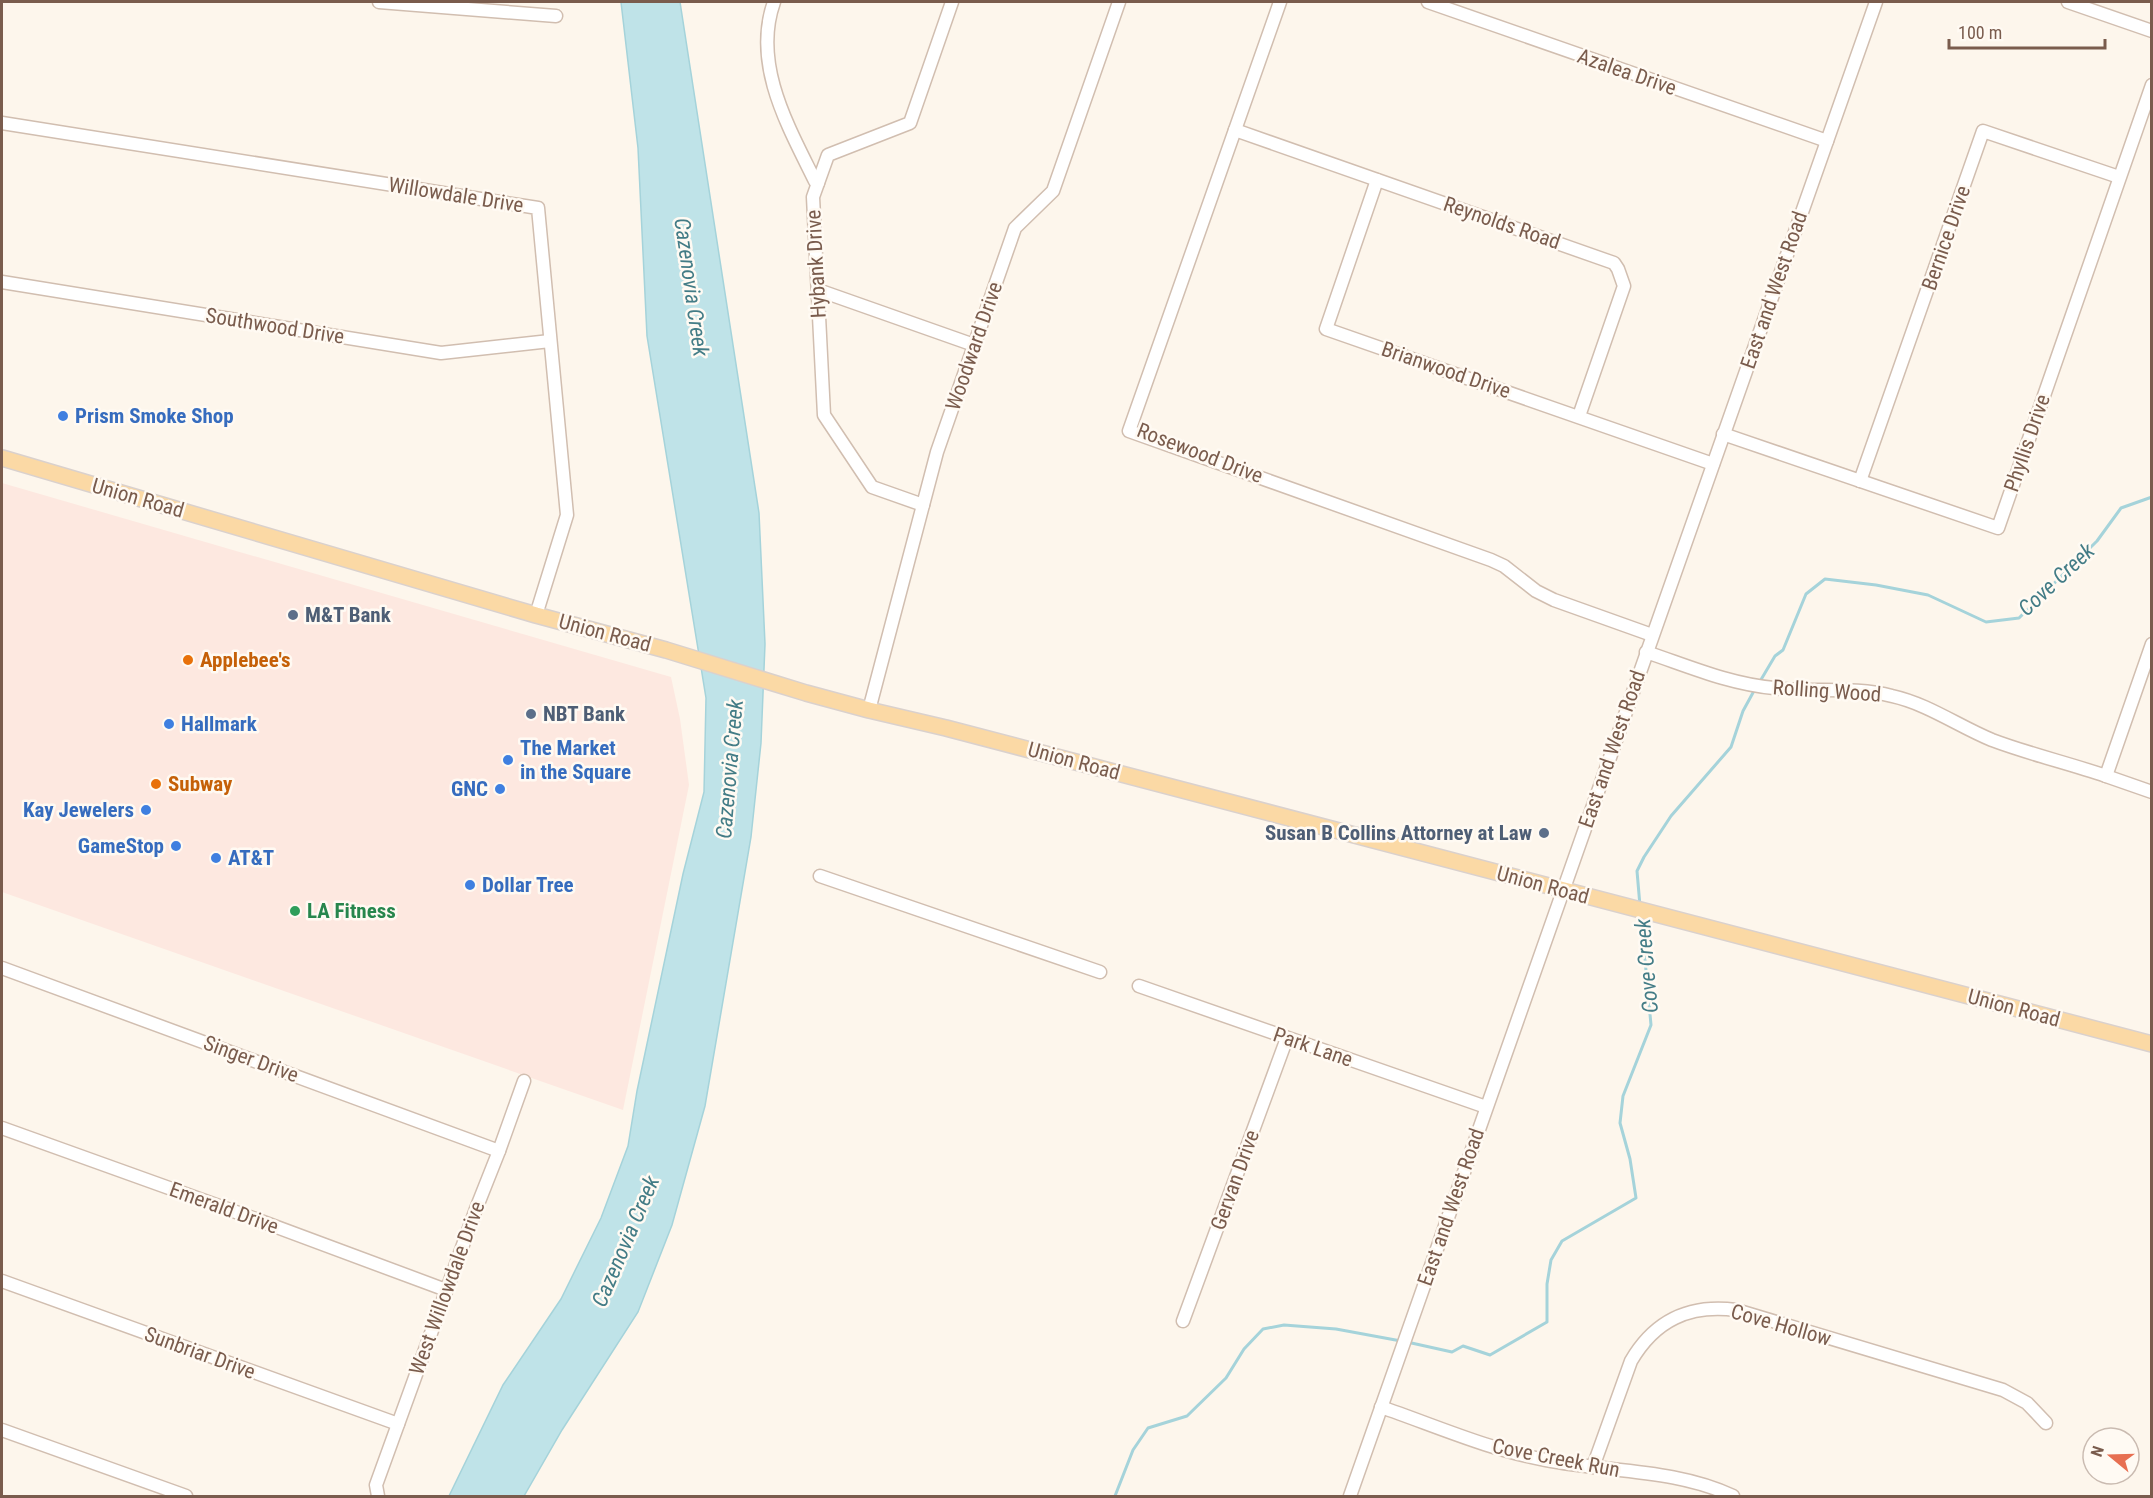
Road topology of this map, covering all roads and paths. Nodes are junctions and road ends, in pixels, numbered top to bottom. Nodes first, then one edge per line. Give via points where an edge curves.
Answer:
1 (379, 2) edge
2 (774, 2) edge
3 (952, 2) edge
4 (1119, 2) edge
5 (1280, 2) edge
6 (1428, 2) edge
7 (1876, 2) edge
8 (2068, 2) edge
9 (556, 16) dead end
10 (2151, 31) edge
11 (2151, 85) edge
12 (2, 123) edge
13 (1235, 130) junction
14 (1827, 141) junction
15 (2119, 177) junction
16 (1377, 180) junction
17 (818, 183) junction
18 (2, 282) edge
19 (818, 291) junction
20 (550, 341) junction
21 (974, 345) junction
22 (1579, 416) junction
23 (1724, 434) junction
24 (2, 458) edge
25 (1713, 464) junction
26 (1860, 481) junction
27 (923, 506) junction
28 (536, 615) junction
29 (1652, 635) junction
30 (2151, 644) edge
31 (1647, 652) junction
32 (869, 710) junction
33 (2106, 776) junction
34 (2151, 792) edge
35 (820, 876) dead end
36 (1563, 890) junction
37 (2, 968) edge
38 (1100, 972) dead end
39 (1139, 986) dead end
40 (1287, 1038) junction
41 (2151, 1044) edge
42 (524, 1081) dead end
43 (1486, 1107) junction
44 (2, 1128) edge
45 (499, 1151) junction
46 (2, 1281) edge
47 (446, 1290) junction
48 (1183, 1322) dead end
49 (1382, 1407) junction
50 (2046, 1423) dead end
51 (398, 1424) junction
52 (2, 1430) edge
53 (1593, 1467) junction
54 (186, 1497) edge
55 (378, 1497) edge
56 (1350, 1497) edge
57 (1733, 1497) edge

1 - 9 street
2 - 17 street via 767,46 774,88
3 - 17 street, Hybank Drive via 910,123 828,155
4 - 21 street, Woodward Drive via 1053,191 1015,228
5 - 13 street, Rosewood Drive
6 - 14 street, Azalea Drive
7 - 14 street, East and West Road
8 - 10 street
11 - 15 street, Phyllis Drive
12 - 20 street, Willowdale Drive via 538,208
13 - 16 street, Reynolds Road
13 - 29 street, Rosewood Drive via 1129,431 1491,560 1554,600
14 - 23 street, East and West Road
15 - 26 street, Bernice Drive via 1983,131
15 - 26 street, Phyllis Drive via 1998,528
16 - 22 street, Reynolds Road via 1614,264 1624,286
16 - 22 street, Brianwood Drive via 1326,329
17 - 19 street, Hybank Drive via 813,197
18 - 20 street, Southwood Drive via 441,353
19 - 21 street
19 - 27 street, Hybank Drive via 824,415 872,487
20 - 28 street, Willowdale Drive via 567,515
21 - 27 street, Woodward Drive
22 - 25 street, Brianwood Drive
23 - 25 street, East and West Road
23 - 26 street, Phyllis Drive
24 - 28 main road, Union Road
25 - 29 street, East and West Road
27 - 32 street, Woodward Drive
28 - 32 main road, Union Road
29 - 31 street, East and West Road
30 - 33 street
31 - 33 street, Rolling Wood via 1752,686 1855,690 1895,696 1990,739
31 - 36 street, East and West Road
32 - 36 main road, Union Road
33 - 34 street, Rolling Wood
35 - 38 street
36 - 41 main road, Union Road
36 - 43 street, East and West Road
37 - 45 street, Singer Drive
39 - 40 street, Park Lane
40 - 43 street, Park Lane
40 - 48 street, Gervan Drive
42 - 45 street, West Willowdale Drive
43 - 49 street, East and West Road
44 - 47 street, Emerald Drive
45 - 47 street, West Willowdale Drive
46 - 51 street, Sunbriar Drive
47 - 51 street, West Willowdale Drive
49 - 53 street, Cove Creek Run via 1497,1448 1547,1461
49 - 56 street, East and West Road
50 - 53 street, Cove Hollow via 2027,1403 2003,1390 1736,1310 1707,1309 1664,1323 1640,1347
51 - 55 street, West Willowdale Drive via 376,1485
52 - 54 street
53 - 57 street, Cove Creek Run via 1677,1479

